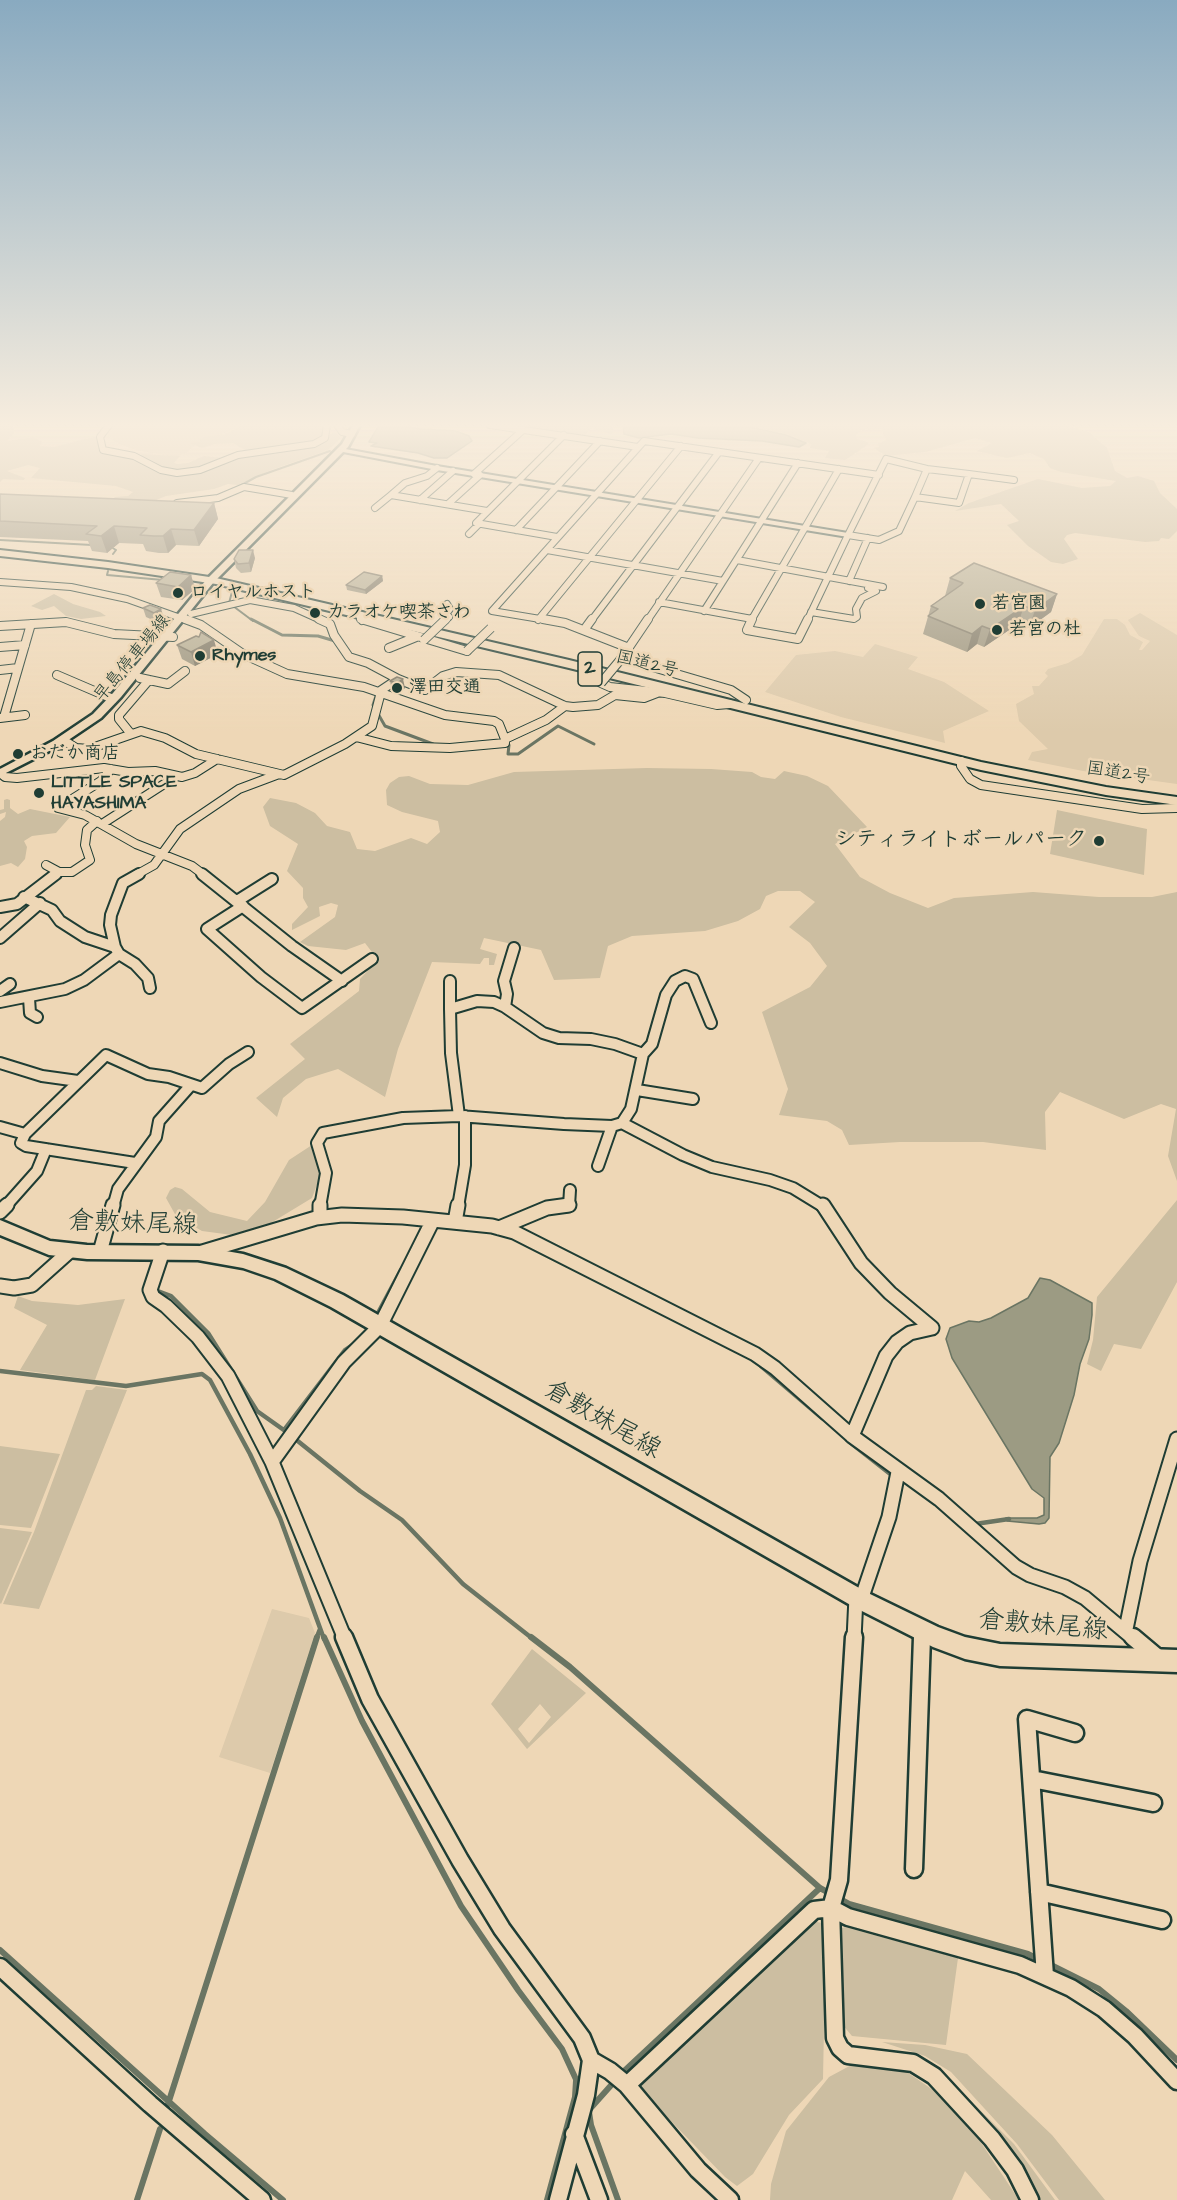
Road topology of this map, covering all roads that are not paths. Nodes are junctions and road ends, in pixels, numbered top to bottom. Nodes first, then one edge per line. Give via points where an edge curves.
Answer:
1 (262, 528) edge
2 (475, 528) edge
3 (504, 528) edge
4 (518, 528) edge
5 (566, 528) edge
6 (614, 528) edge
7 (662, 528) edge
8 (709, 528) edge
9 (757, 528) edge
10 (805, 528) joint
11 (853, 528) edge
12 (901, 528) edge
13 (516, 530) junction
14 (469, 534) dead end
15 (849, 535) junction
16 (558, 537) junction
17 (868, 538) junction
18 (0, 547) edge
19 (547, 550) junction
20 (0, 553) edge
21 (590, 557) junction
22 (736, 560) junction
23 (633, 565) junction
24 (782, 568) junction
25 (678, 573) junction
26 (828, 577) junction
27 (214, 579) junction
28 (723, 581) junction
29 (0, 582) edge
30 (852, 582) junction
31 (883, 587) dead end
32 (658, 602) junction
33 (447, 604) dead end
34 (492, 611) junction
35 (704, 611) junction
36 (811, 612) junction
37 (358, 614) junction
38 (186, 617) junction
39 (538, 620) junction
40 (752, 620) junction
41 (31, 624) junction
42 (0, 626) edge
43 (584, 630) junction
44 (169, 637) junction
45 (416, 637) junction
46 (424, 639) junction
47 (25, 645) junction
48 (0, 647) edge
49 (389, 648) dead end
50 (629, 648) junction
51 (622, 659) junction
52 (18, 668) junction
53 (0, 670) edge
54 (185, 671) dead end
55 (57, 675) dead end
56 (145, 679) junction
57 (398, 679) junction
58 (379, 691) junction
59 (11, 692) junction
60 (0, 693) edge
61 (657, 693) junction
62 (113, 699) junction
63 (746, 700) junction
64 (729, 705) junction
65 (565, 706) junction
66 (25, 715) dead end
67 (2, 717) edge
68 (131, 734) junction
69 (356, 737) junction
70 (505, 739) junction
71 (68, 743) junction
72 (217, 759) junction
73 (962, 761) junction
74 (111, 769) junction
75 (279, 774) junction
76 (1, 775) edge
77 (175, 777) junction
78 (1177, 792) edge
79 (1177, 801) edge
80 (1177, 808) edge
81 (99, 822) junction
82 (162, 853) junction
83 (46, 865) dead end
84 (59, 872) junction
85 (272, 879) dead end
86 (24, 897) junction
87 (40, 903) junction
88 (240, 903) junction
89 (0, 907) edge
90 (0, 938) edge
91 (514, 948) dead end
92 (117, 951) junction
93 (372, 959) dead end
94 (342, 981) junction
95 (450, 981) dead end
96 (10, 984) dead end
97 (150, 988) dead end
98 (0, 991) edge
99 (29, 998) junction
100 (0, 1002) edge
101 (505, 1007) junction
102 (450, 1009) junction
103 (37, 1017) dead end
104 (711, 1023) dead end
105 (248, 1052) dead end
106 (643, 1054) junction
107 (1, 1065) edge
108 (78, 1081) junction
109 (191, 1085) junction
110 (637, 1090) junction
111 (693, 1099) dead end
112 (462, 1116) junction
113 (617, 1125) junction
114 (0, 1127) edge
115 (25, 1134) junction
116 (46, 1149) junction
117 (135, 1163) junction
118 (598, 1166) dead end
119 (570, 1190) dead end
120 (0, 1212) edge
121 (320, 1217) junction
122 (433, 1220) junction
123 (455, 1222) junction
124 (0, 1227) edge
125 (499, 1228) junction
126 (70, 1251) junction
127 (163, 1251) junction
128 (100, 1252) junction
129 (198, 1253) junction
130 (0, 1286) edge
131 (380, 1326) junction
132 (852, 1436) junction
133 (1177, 1439) edge
134 (272, 1462) junction
135 (898, 1472) junction
136 (859, 1598) junction
137 (1126, 1629) junction
138 (922, 1631) junction
139 (1169, 1661) edge
140 (1075, 1733) dead end
141 (1032, 1779) junction
142 (1153, 1803) dead end
143 (914, 1869) dead end
144 (1039, 1892) junction
145 (834, 1901) junction
146 (1162, 1920) dead end
147 (1044, 1966) junction
148 (0, 1967) edge
149 (591, 2060) junction
150 (1175, 2070) edge
151 (620, 2079) junction
152 (574, 2134) junction
153 (262, 2200) edge
154 (558, 2200) edge
155 (599, 2200) edge
156 (730, 2200) edge
157 (1030, 2200) edge

1 - 27 main road, 早島停車場線
2 - 14 street
3 - 13 street
4 - 13 street
5 - 16 street
6 - 21 street
7 - 23 street
8 - 25 street
9 - 22 street
10 - 15 street
10 - 24 street
11 - 15 street
12 - 17 street via 879,540
13 - 16 street
15 - 17 street
15 - 26 street
16 - 19 street
17 - 30 street
18 - 27 highway, 国道2号 / 2 via 119,560
19 - 21 street
19 - 34 street
20 - 27 highway, 国道2号 / 2
21 - 23 street
21 - 39 street
22 - 24 street
22 - 28 street
23 - 25 street
23 - 43 street
24 - 26 street
24 - 40 street
25 - 28 street
25 - 32 street
26 - 30 street
26 - 36 street
27 - 37 highway, 国道2号 / 2
27 - 38 main road, 早島停車場線
27 - 63 highway, 国道2号 / 2 via 388,611
28 - 35 street
29 - 38 street via 97,591
30 - 31 street
30 - 36 street via 876,591 862,598 856,609 857,617
32 - 35 street
32 - 50 street
33 - 46 street, bridge via 449,617
34 - 39 street
34 - 46 street, bridge via 487,611 496,622 467,651
35 - 40 street
36 - 40 street via 798,639 747,630
37 - 45 street via 362,621
37 - 64 highway, 国道2号 / 2
38 - 44 main road, 早島停車場線
38 - 57 street via 250,600 294,608 330,624 349,657
38 - 58 street via 243,654 287,674
39 - 43 street
41 - 42 street
41 - 44 street via 66,622 114,634
41 - 47 street
43 - 50 street
44 - 56 main road, 早島停車場線
44 - 62 main road, 早島停車場線
45 - 46 street
45 - 49 street
47 - 48 street
47 - 52 street
50 - 51 street
51 - 61 street, bridge via 601,683
51 - 63 street via 722,687
52 - 53 street
52 - 59 street
54 - 56 street via 168,684
55 - 62 street
56 - 68 street via 119,715
56 - 71 main road, 早島停車場線 via 83,735
57 - 58 street
57 - 65 street via 425,690 443,676 456,672 499,675
58 - 69 street via 372,726
58 - 70 street via 445,715 494,722 499,724
59 - 60 street
59 - 67 street
61 - 64 street
61 - 65 street via 644,698 615,695 592,706
62 - 76 main road, 早島停車場線 via 73,733
63 - 78 highway, 国道2号 / 2 via 985,758
64 - 73 highway, 国道2号 / 2
65 - 70 street via 546,720
66 - 67 street
68 - 71 street via 88,749
68 - 72 street via 148,732
69 - 70 street via 391,746 450,748 505,743
69 - 75 street via 292,773
71 - 76 main road, 早島停車場線
72 - 75 street
72 - 77 street via 188,776
73 - 79 highway, 国道2号 / 2 via 1106,791
73 - 80 street via 970,779 981,785 1142,809
74 - 76 street via 17,778
74 - 77 street via 155,771
74 - 81 street via 101,781 58,808
75 - 82 street via 239,789 190,822
77 - 81 street
81 - 82 street via 136,844
81 - 84 street via 88,828 90,860 72,872
82 - 88 street via 200,871
82 - 92 street via 154,865 123,883 110,925
83 - 84 street
84 - 86 street
85 - 88 street
86 - 87 street
86 - 89 street via 17,904
87 - 90 street
87 - 92 street via 84,937
88 - 94 street
88 - 94 street via 207,929 269,984 302,1008
91 - 101 street via 504,981
92 - 97 street via 148,978
92 - 99 street via 84,980
93 - 94 street
95 - 102 street
96 - 98 street
99 - 100 street
99 - 103 street via 30,1013
101 - 102 street via 477,1001
101 - 106 street via 543,1033 615,1044
102 - 112 street via 451,1053
104 - 106 street via 693,980 685,976 675,981 666,994 652,1044
105 - 109 street via 202,1088
106 - 110 street
107 - 108 street
108 - 109 street via 106,1055 148,1074
108 - 115 street
109 - 117 street via 159,1121 156,1137
110 - 111 street
110 - 113 street via 631,1109
112 - 113 street
112 - 121 street via 403,1118 323,1133 317,1143 326,1173
112 - 123 street via 465,1165
113 - 118 street
113 - 132 street via 692,1159 793,1188 823,1205 861,1263 932,1328 897,1341 886,1356
114 - 115 street
115 - 116 street via 21,1143
116 - 117 street
116 - 120 street via 37,1171
117 - 128 street via 118,1189
119 - 125 street via 569,1206 548,1208
121 - 122 street
121 - 129 street
122 - 123 street
122 - 131 street
123 - 125 street
124 - 126 main road, 倉敷妹尾線 via 49,1248
125 - 132 street via 532,1240 755,1354
126 - 128 main road, 倉敷妹尾線
126 - 130 street via 32,1285
127 - 128 main road, 倉敷妹尾線
127 - 129 main road, 倉敷妹尾線
127 - 134 street via 150,1290 153,1297 198,1337 228,1376
129 - 131 main road, 倉敷妹尾線 via 280,1273
131 - 134 street via 344,1362
131 - 136 main road, 倉敷妹尾線
132 - 135 street
133 - 137 street via 1140,1561
134 - 149 street via 370,1699 401,1758 502,1929 582,2038
135 - 136 street via 887,1527
135 - 137 street via 939,1499 1016,1567 1085,1598
136 - 138 main road, 倉敷妹尾線
136 - 145 street
137 - 139 street
138 - 139 main road, 倉敷妹尾線 via 965,1648 1000,1655
138 - 143 street
140 - 141 street via 1027,1719
141 - 142 street
141 - 144 street
144 - 146 street
144 - 147 street
145 - 147 street via 848,1917 1020,1965
145 - 151 street via 814,1910
145 - 157 street via 833,2028 840,2048 856,2057 913,2063 934,2076 992,2139 1015,2170
147 - 150 street via 1104,2009
148 - 153 street
149 - 151 street
149 - 152 street
151 - 156 street via 698,2170
152 - 154 street
152 - 155 street

